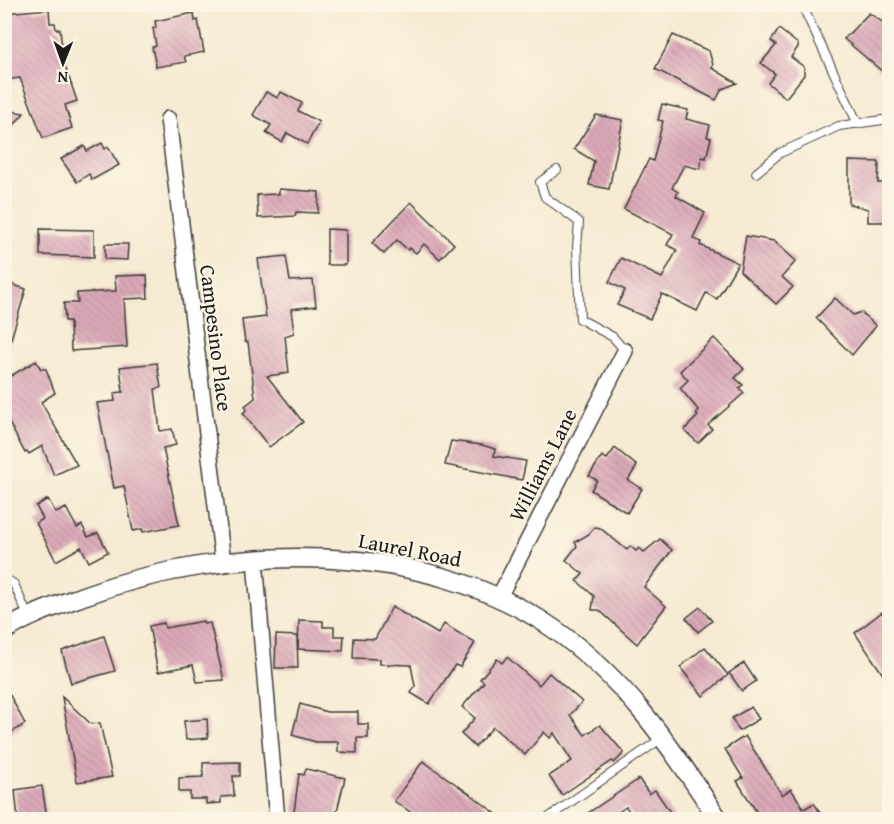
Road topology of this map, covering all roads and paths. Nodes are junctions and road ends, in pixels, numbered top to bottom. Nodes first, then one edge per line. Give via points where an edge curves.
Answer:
1 (802, 5) edge
2 (168, 119) dead end
3 (890, 119) edge
4 (858, 124) junction
5 (557, 170) dead end
6 (756, 173) dead end
7 (625, 351) joint
8 (255, 560) junction
9 (223, 562) junction
10 (4, 578) edge
11 (499, 597) junction
12 (28, 616) junction
13 (4, 631) edge
14 (663, 737) junction
15 (277, 819) edge
16 (545, 819) edge
17 (719, 819) edge

1 - 4 lane
2 - 9 street, Campesino Place
3 - 4 lane
4 - 6 lane via 839,126 780,153
5 - 7 lane via 540,182 545,197 579,222 580,319 613,337
7 - 11 street, Williams Lane
8 - 9 street, Laurel Road
8 - 11 street, Laurel Road via 325,559 382,564 462,582
8 - 15 street
9 - 12 street, Laurel Road via 118,583
10 - 12 lane via 14,584
11 - 14 street, Laurel Road via 554,629 596,663
12 - 13 street, Laurel Road
14 - 16 lane
14 - 17 street, Laurel Road

